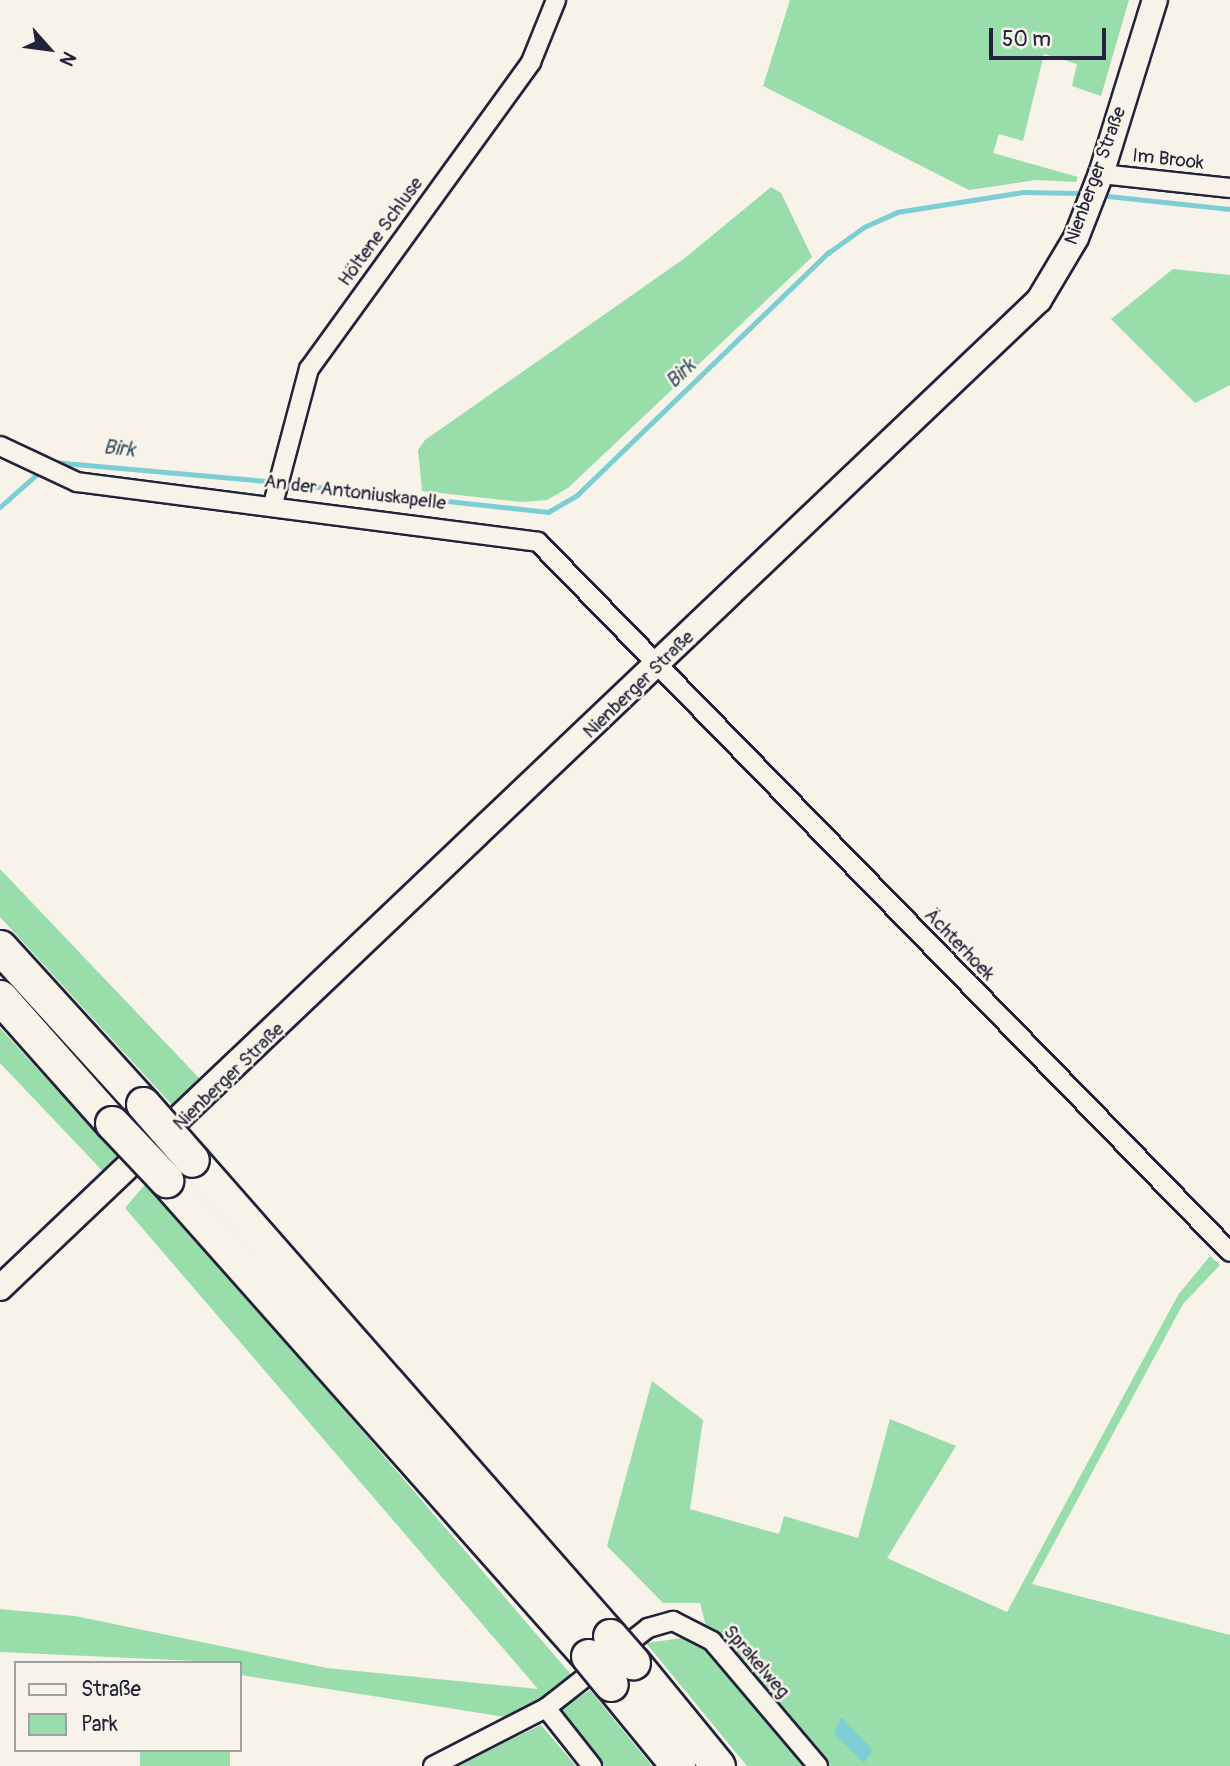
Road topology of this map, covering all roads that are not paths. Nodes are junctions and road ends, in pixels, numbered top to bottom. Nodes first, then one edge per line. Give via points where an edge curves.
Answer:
1 (556, 0) edge
2 (1155, 0) edge
3 (1101, 174) junction
4 (1230, 188) edge
5 (0, 446) edge
6 (274, 499) junction
7 (662, 663) junction
8 (0, 947) edge
9 (0, 997) edge
10 (1230, 1252) edge
11 (0, 1288) edge
12 (599, 1646) junction
13 (622, 1673) junction
14 (546, 1708) junction
15 (433, 1766) edge
16 (592, 1766) edge
17 (678, 1766) edge
18 (718, 1766) edge
19 (818, 1766) edge

1 - 6 street, Höltene Schluse via 530,62 309,369
2 - 3 street, Nienberger Straße
3 - 4 street, Im Brook
3 - 7 street, Nienberger Straße via 1076,239 1039,300
5 - 6 street, An der Antoniuskapelle via 77,482
6 - 7 street, An der Antoniuskapelle via 538,542
7 - 10 street, Ächterhoek
7 - 11 street, Nienberger Straße
8 - 12 highway, bridge via 192,1160
9 - 12 highway, bridge
12 - 13 highway, bridge
13 - 17 highway
13 - 18 highway
14 - 15 street, Sprakelweg
14 - 16 street
14 - 19 street, Sprakelweg via 648,1628 688,1624 712,1641

